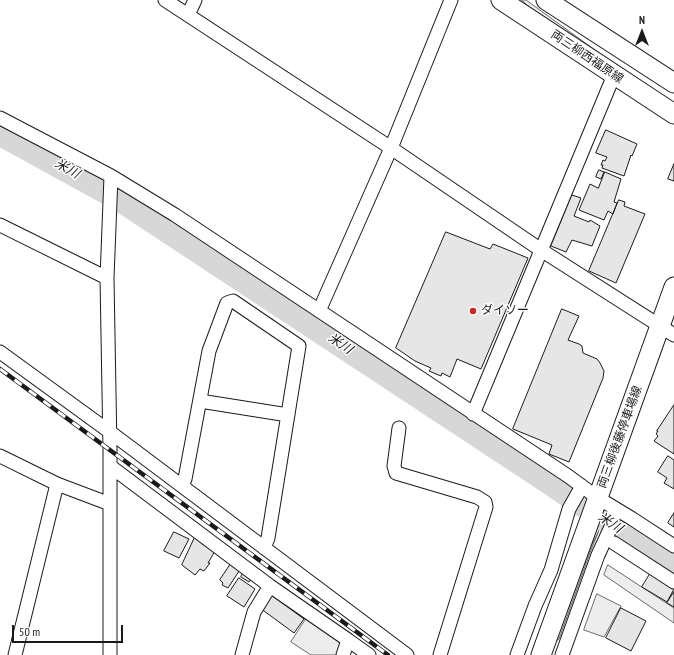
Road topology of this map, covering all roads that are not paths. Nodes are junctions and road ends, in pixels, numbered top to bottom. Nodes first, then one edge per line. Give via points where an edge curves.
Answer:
1 (166, 0) edge
2 (195, 0) edge
3 (451, 0) edge
4 (501, 0) edge
5 (546, 0) edge
6 (188, 15) junction
7 (614, 75) junction
8 (674, 83) edge
9 (674, 114) edge
10 (0, 118) edge
11 (391, 148) junction
12 (111, 180) junction
13 (0, 225) edge
14 (541, 250) junction
15 (107, 278) junction
16 (674, 287) edge
17 (319, 311) junction
18 (667, 330) edge
19 (0, 352) edge
20 (200, 400) junction
21 (473, 414) junction
22 (288, 415) junction
23 (400, 428) dead end
24 (110, 432) junction
25 (0, 456) edge
26 (110, 466) junction
27 (57, 484) junction
28 (182, 486) junction
29 (582, 486) junction
30 (598, 500) junction
31 (110, 504) junction
32 (615, 509) junction
33 (614, 543) dead end
34 (674, 546) edge
35 (264, 548) junction
36 (674, 582) edge
37 (270, 586) junction
38 (348, 640) junction
39 (15, 655) edge
40 (110, 655) edge
41 (242, 655) edge
42 (344, 655) edge
43 (369, 655) edge
44 (407, 655) edge
45 (440, 655) edge
46 (517, 655) edge
47 (541, 655) edge
48 (562, 655) edge

1 - 6 street
2 - 6 street
3 - 11 street
4 - 7 main road, 両三柳西福原線
5 - 8 main road, 両三柳西福原線
6 - 11 street
7 - 9 main road, 両三柳西福原線
7 - 14 street
10 - 12 street
11 - 14 street
11 - 17 street
12 - 15 street
12 - 17 street via 176,215
13 - 15 street
14 - 18 street
14 - 21 street
15 - 24 street
16 - 18 main road, 両三柳後藤停車場線
17 - 21 street
18 - 30 main road, 両三柳後藤停車場線
19 - 24 street
20 - 22 street
20 - 22 street via 209,351 227,303 233,301 298,346
20 - 28 street
21 - 29 street
22 - 35 street via 268,538
23 - 45 street via 394,466 396,473 477,496 485,502 486,507
24 - 26 street
24 - 28 street
25 - 27 street
26 - 31 street
26 - 37 street
27 - 31 street
27 - 39 street
28 - 35 street
29 - 30 street
29 - 46 street via 569,509 551,570
30 - 32 street
30 - 47 main road, 両三柳後藤停車場線
31 - 40 street
32 - 34 street
32 - 48 street via 611,527 598,555
33 - 36 street
35 - 44 street
37 - 38 street
37 - 41 street via 254,612
38 - 42 street
38 - 43 street

